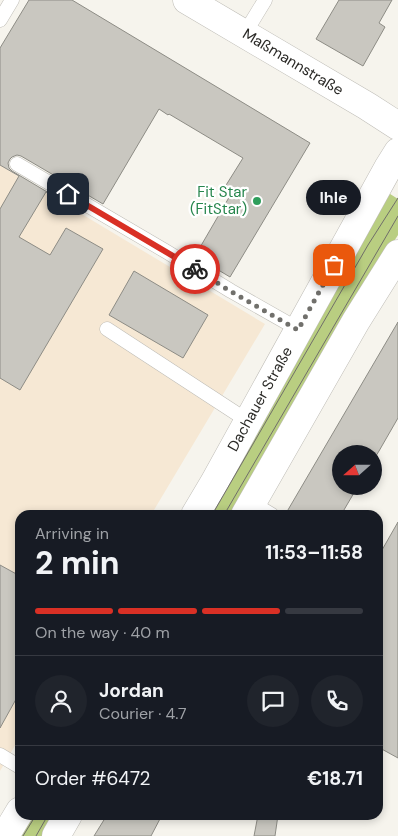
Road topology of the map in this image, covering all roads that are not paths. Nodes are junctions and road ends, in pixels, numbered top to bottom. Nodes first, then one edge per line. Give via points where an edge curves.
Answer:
1 (12, 0) edge
2 (187, 0) edge
3 (265, 0) edge
4 (0, 20) edge
5 (245, 33) junction
6 (398, 126) edge
7 (398, 152) edge
8 (17, 164) dead end
9 (398, 254) edge
10 (107, 328) dead end
11 (298, 330) junction
12 (248, 421) junction
13 (198, 510) edge
14 (257, 510) edge
15 (0, 755) edge
16 (15, 764) edge
17 (15, 819) edge
18 (65, 820) edge
19 (5, 836) edge
20 (56, 836) edge

1 - 4 lane
2 - 5 main road, Maßmannstraße
3 - 5 lane
5 - 6 main road, Maßmannstraße
7 - 11 main road, Dachauer Straße
8 - 11 lane
9 - 14 main road via 356,321
10 - 12 lane
11 - 12 main road, Dachauer Straße
12 - 13 main road, Dachauer Straße
15 - 16 lane
17 - 19 main road
18 - 20 main road

